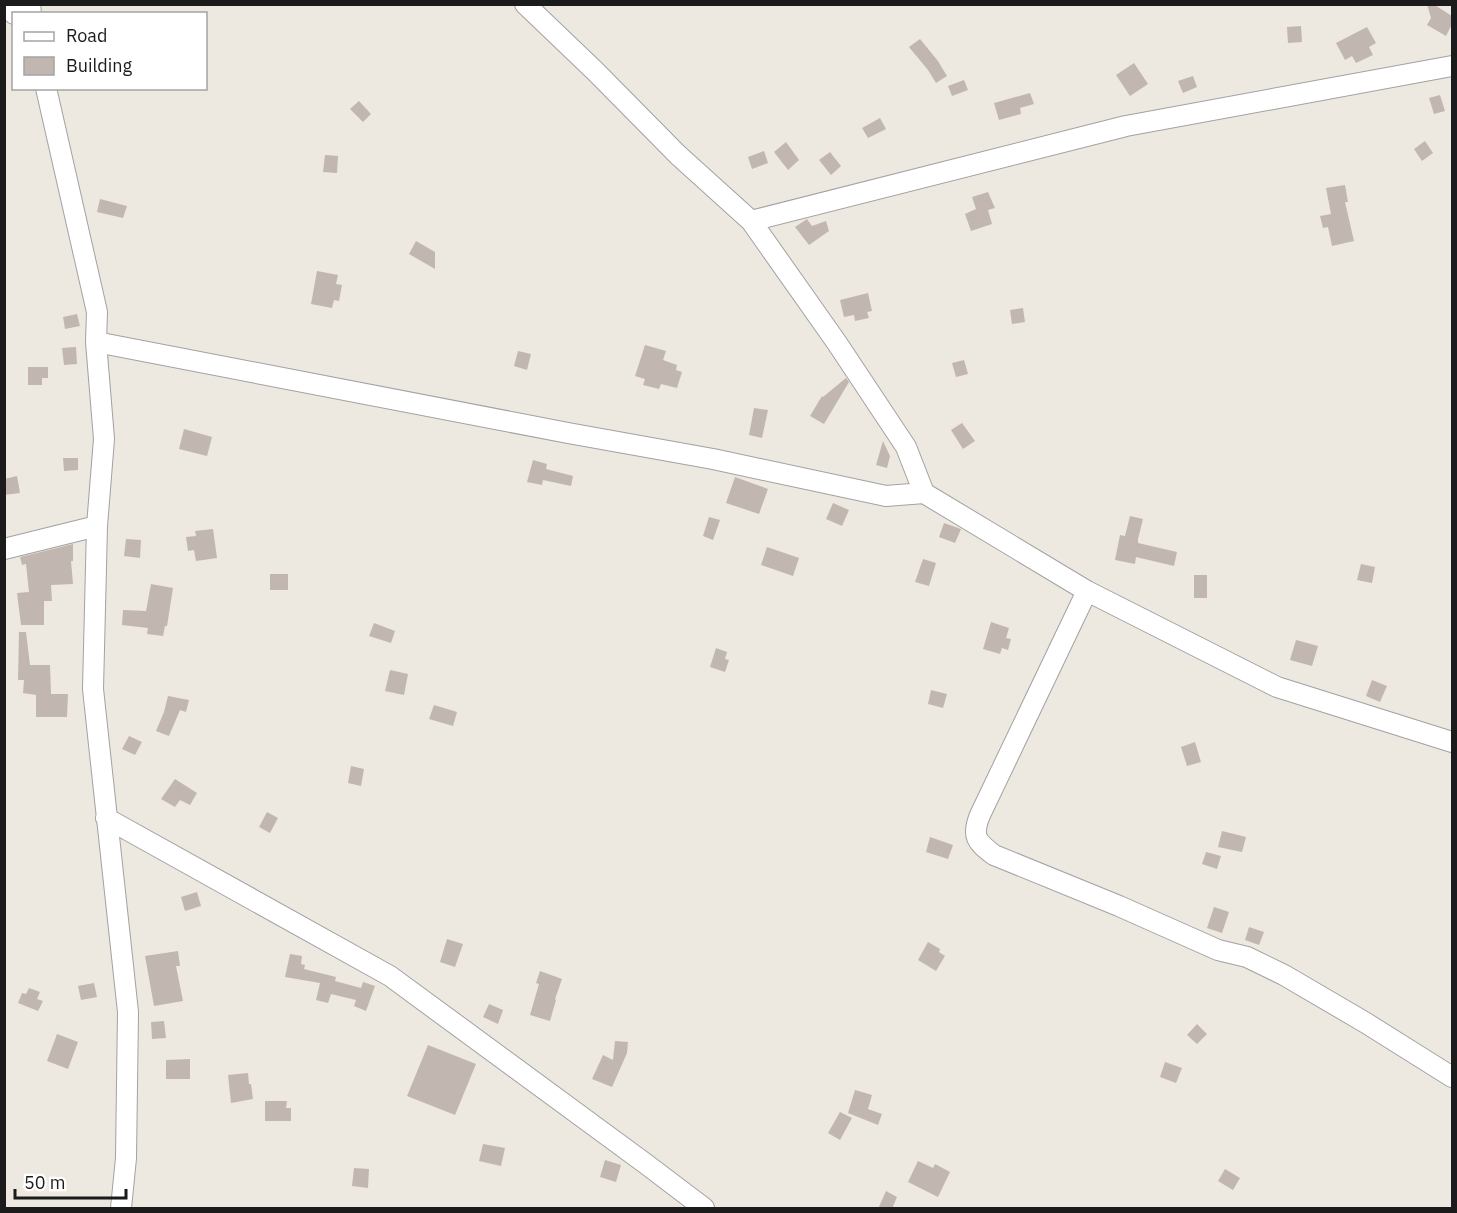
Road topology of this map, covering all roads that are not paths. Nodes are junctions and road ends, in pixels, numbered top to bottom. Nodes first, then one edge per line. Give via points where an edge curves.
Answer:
1 (525, 4) edge
2 (1452, 66) edge
3 (46, 90) edge
4 (752, 221) junction
5 (96, 342) junction
6 (924, 493) junction
7 (97, 526) junction
8 (4, 549) edge
9 (1087, 591) junction
10 (1452, 742) edge
11 (106, 818) junction
12 (1452, 1077) edge
13 (121, 1209) edge
14 (704, 1209) edge

1 - 4 street
2 - 4 street via 1126,126
3 - 5 street via 98,312
4 - 6 street via 906,447
5 - 6 street via 714,459 886,496
5 - 7 street via 104,438
6 - 9 street
7 - 8 street
7 - 11 street via 93,689
9 - 10 street via 1277,687
9 - 12 street via 977,822 980,844 994,855 1284,975
11 - 13 street via 128,1012 126,1158
11 - 14 street via 390,976

